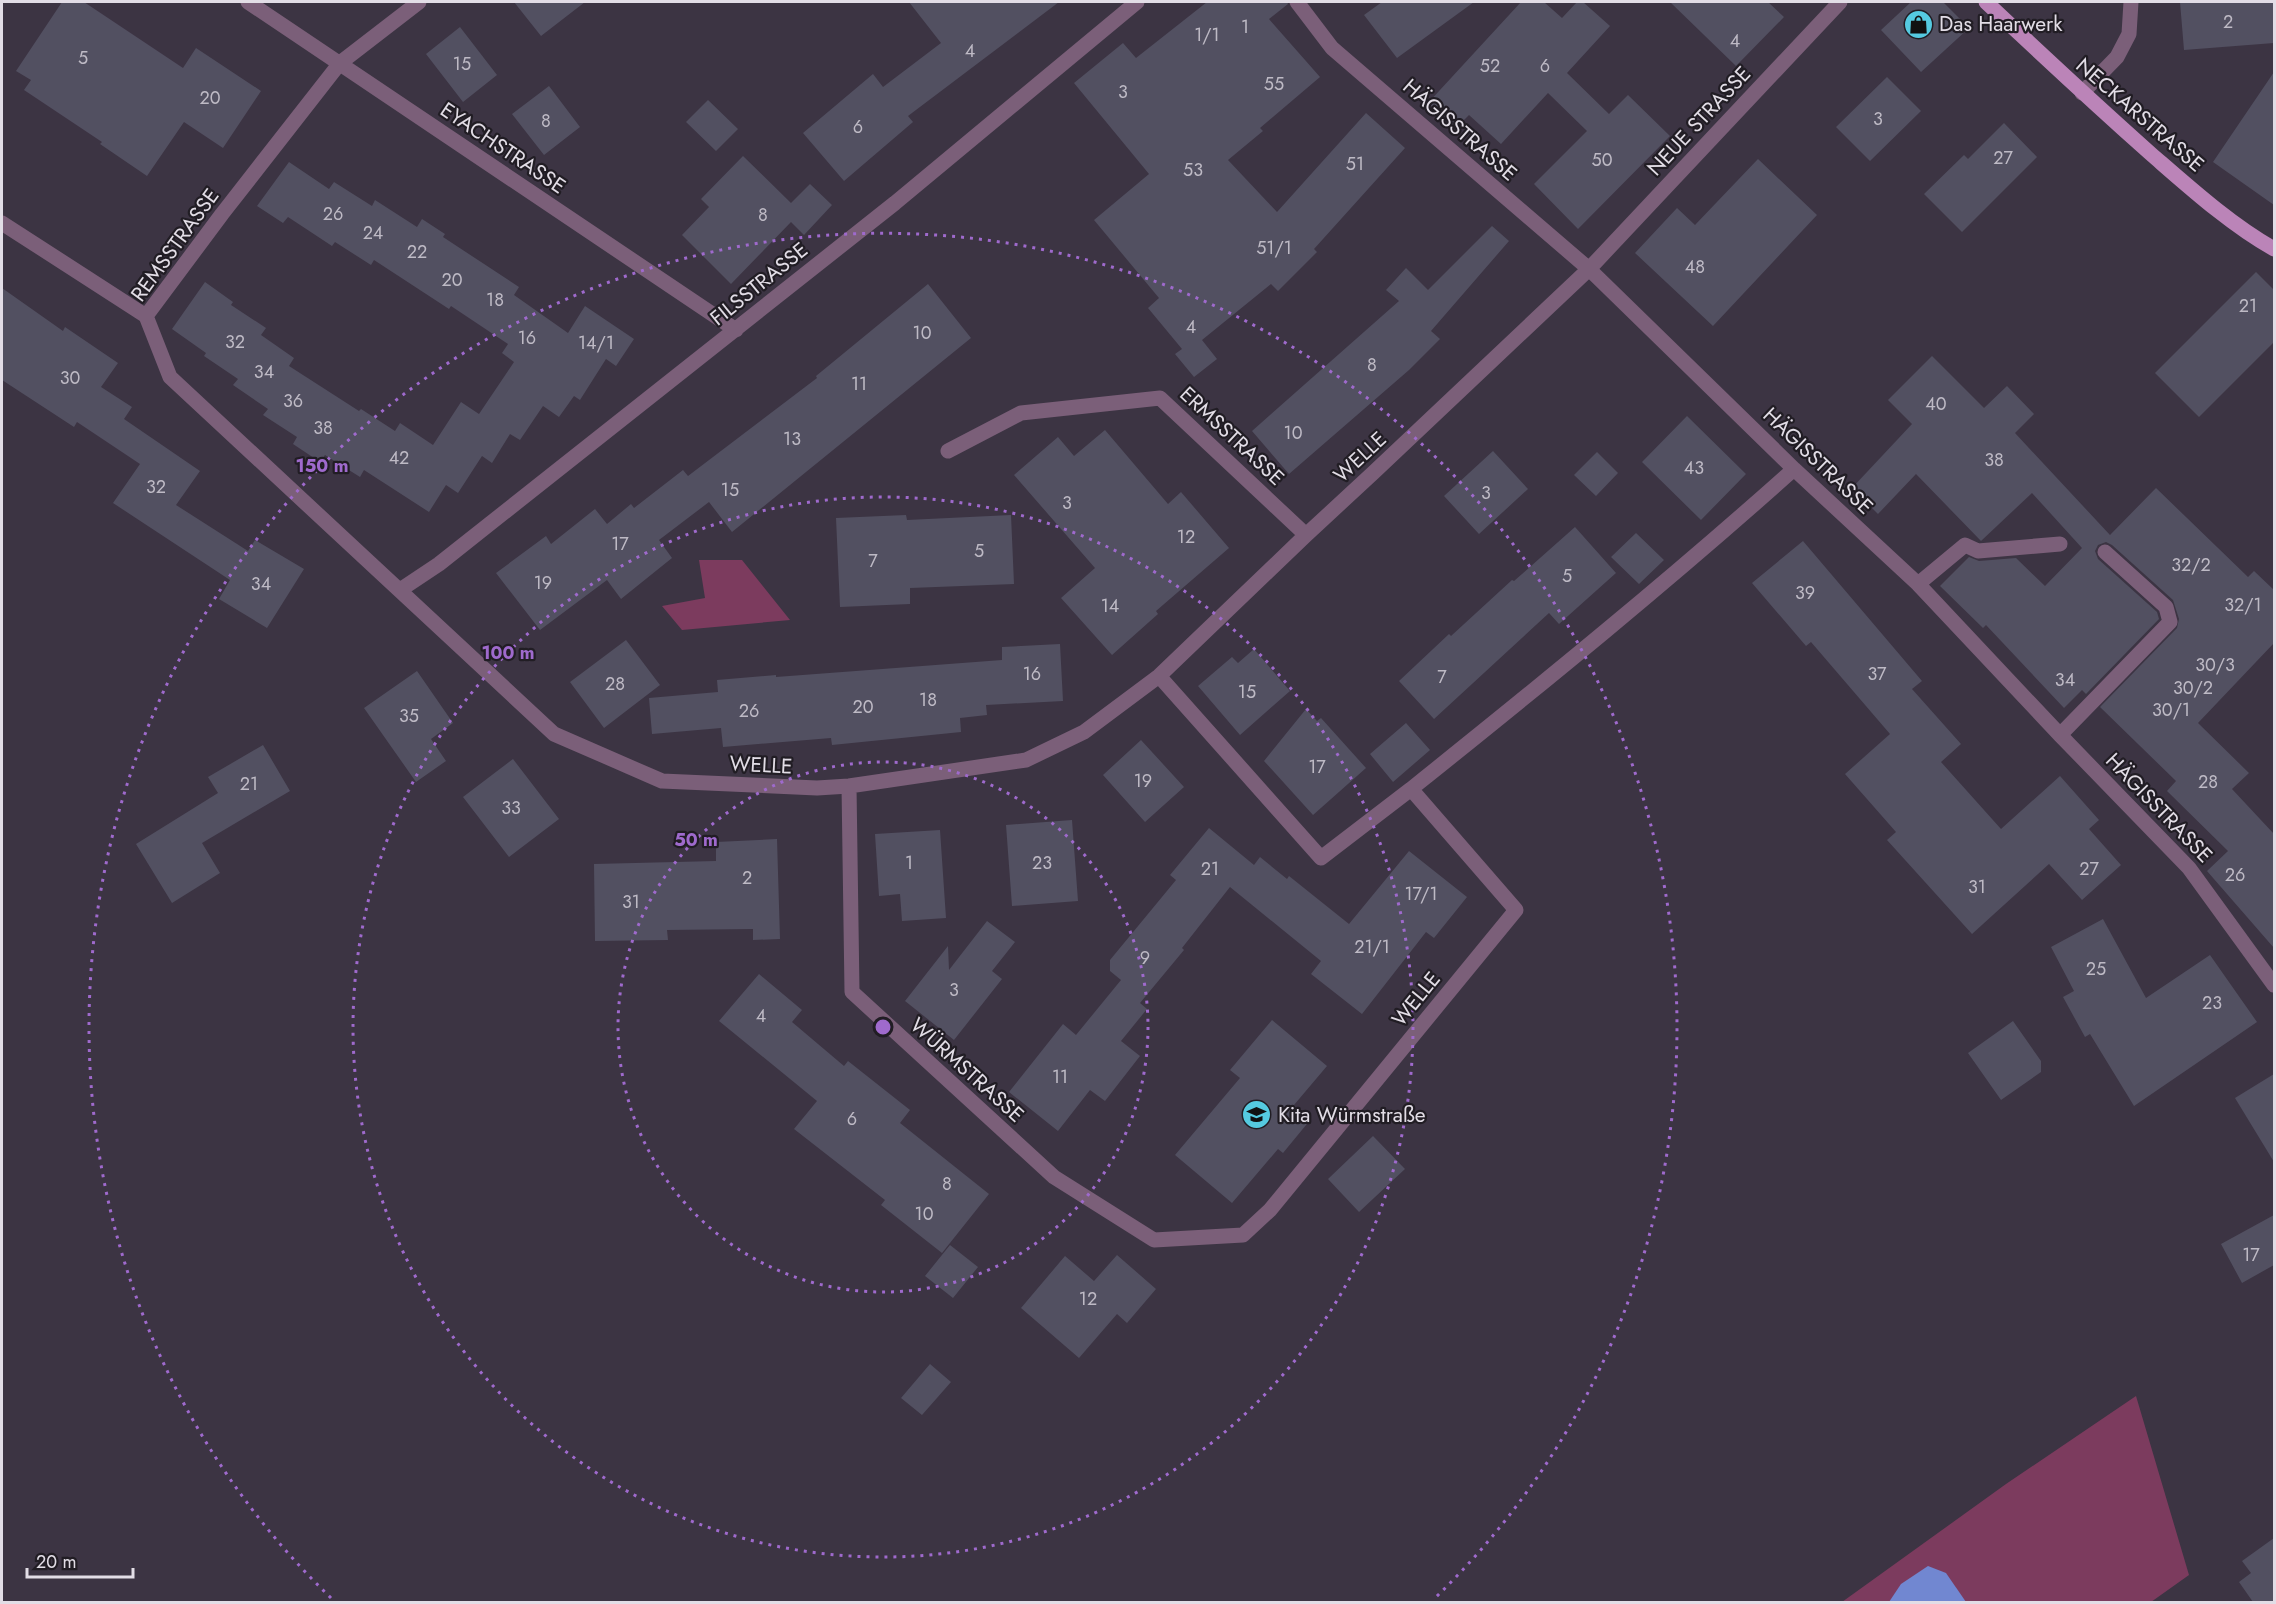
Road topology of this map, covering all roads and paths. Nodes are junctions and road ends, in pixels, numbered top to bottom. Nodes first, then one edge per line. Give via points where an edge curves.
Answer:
1 (248, 2) edge
2 (419, 2) edge
3 (1137, 2) edge
4 (1297, 2) edge
5 (1840, 2) edge
6 (1986, 2) edge
7 (2131, 2) edge
8 (340, 63) junction
9 (2082, 93) junction
10 (2, 223) edge
11 (2274, 249) edge
12 (1589, 269) junction
13 (146, 316) junction
14 (736, 330) junction
15 (948, 451) dead end
16 (1794, 469) junction
17 (1306, 535) junction
18 (2060, 544) dead end
19 (2105, 552) dead end
20 (1918, 584) junction
21 (400, 590) junction
22 (1160, 676) junction
23 (2060, 735) junction
24 (849, 786) junction
25 (1411, 789) junction
26 (2274, 985) edge
27 (1243, 1235) joint

1 - 8 street, EYACHSTRASSE
2 - 8 street, REMSSTRASSE
3 - 14 street, FILSSTRASSE
4 - 12 street, HÄGISSTRASSE via 1332,48
5 - 12 street, NEUE STRASSE
6 - 9 main road, NECKARSTRASSE
7 - 9 street via 2129,34 2116,57
8 - 13 street, REMSSTRASSE
8 - 14 street, EYACHSTRASSE
9 - 11 main road, NECKARSTRASSE via 2182,181
10 - 13 street
12 - 16 street, HÄGISSTRASSE
12 - 17 street, WELLE
13 - 21 street, REMSSTRASSE via 170,377
14 - 21 street, FILSSTRASSE via 439,564
15 - 17 street, ERMSSTRASSE via 1021,413 1160,398
16 - 20 street, HÄGISSTRASSE
16 - 25 street via 1579,655
17 - 22 street, WELLE
18 - 20 street via 1978,551 1965,545
19 - 23 street via 2166,607 2170,622
20 - 23 street, HÄGISSTRASSE
21 - 24 street, WELLE via 554,734 586,748 662,781
22 - 24 street, WELLE via 1084,732 1026,760
22 - 25 street via 1321,858
23 - 26 street, HÄGISSTRASSE via 2189,867
24 - 27 street, WÜRMSTRASSE via 852,992 1054,1177 1154,1240
25 - 27 street, WELLE via 1516,910 1270,1210

